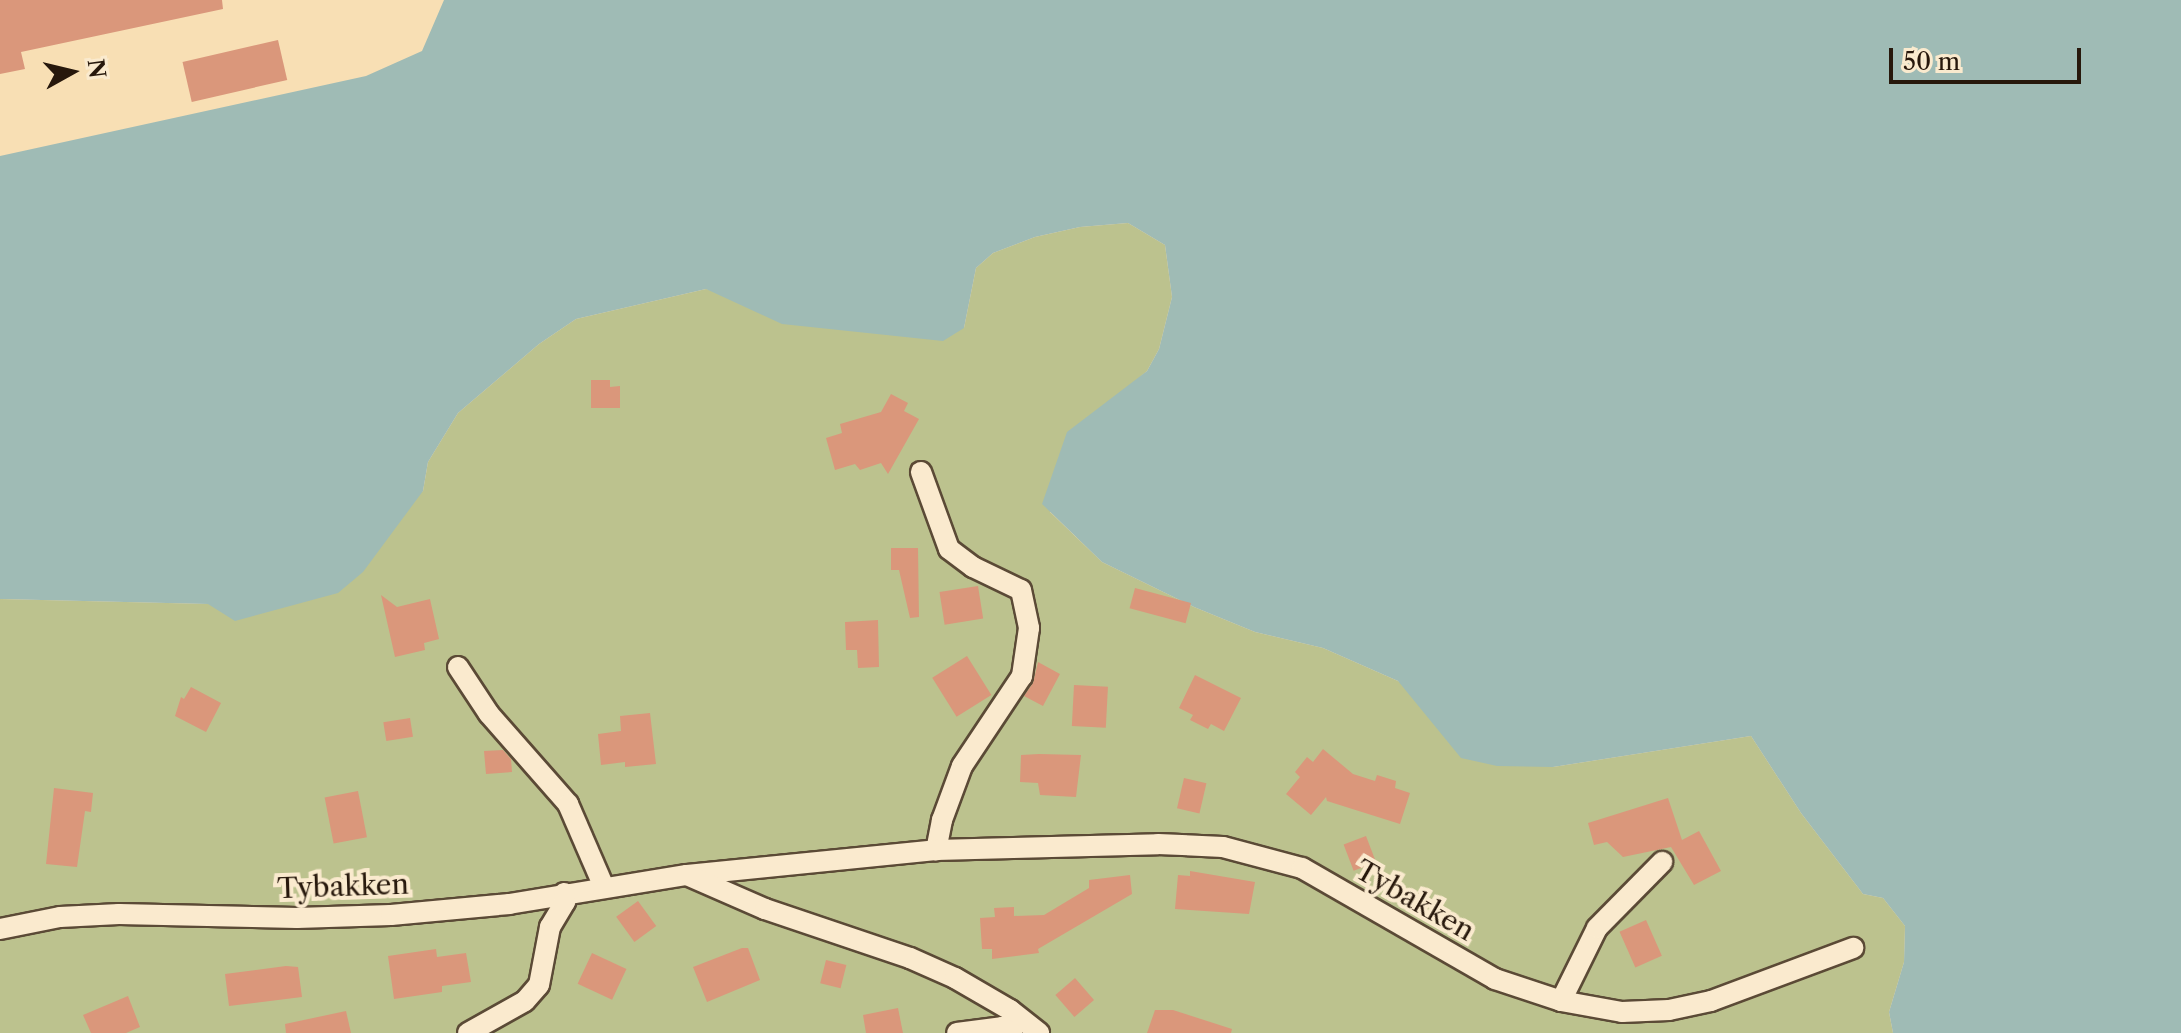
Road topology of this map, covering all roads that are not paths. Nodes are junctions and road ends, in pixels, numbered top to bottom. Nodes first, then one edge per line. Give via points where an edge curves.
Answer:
1 (921, 472) dead end
2 (458, 667) dead end
3 (936, 850) junction
4 (1662, 862) dead end
5 (687, 875) junction
6 (604, 887) junction
7 (564, 893) junction
8 (0, 929) edge
9 (1853, 948) dead end
10 (1561, 1001) junction
11 (468, 1033) edge
12 (957, 1033) edge
13 (1012, 1033) edge
14 (1039, 1033) edge

1 - 3 street via 949,549 1021,590 1029,628 1022,676 962,766
2 - 6 street via 489,714 568,804
3 - 5 street, Tybakken
3 - 10 street, Tybakken via 1158,844 1223,847 1277,858 1355,896 1495,979
4 - 10 street via 1597,928
5 - 6 street, Tybakken
5 - 14 street via 955,978
6 - 7 street, Tybakken
7 - 8 street, Tybakken via 391,915 119,914 60,917
7 - 11 street via 565,902 550,927 539,985 525,1001
9 - 10 street, Tybakken via 1711,1001 1669,1010 1622,1012
12 - 13 street via 1002,1027

